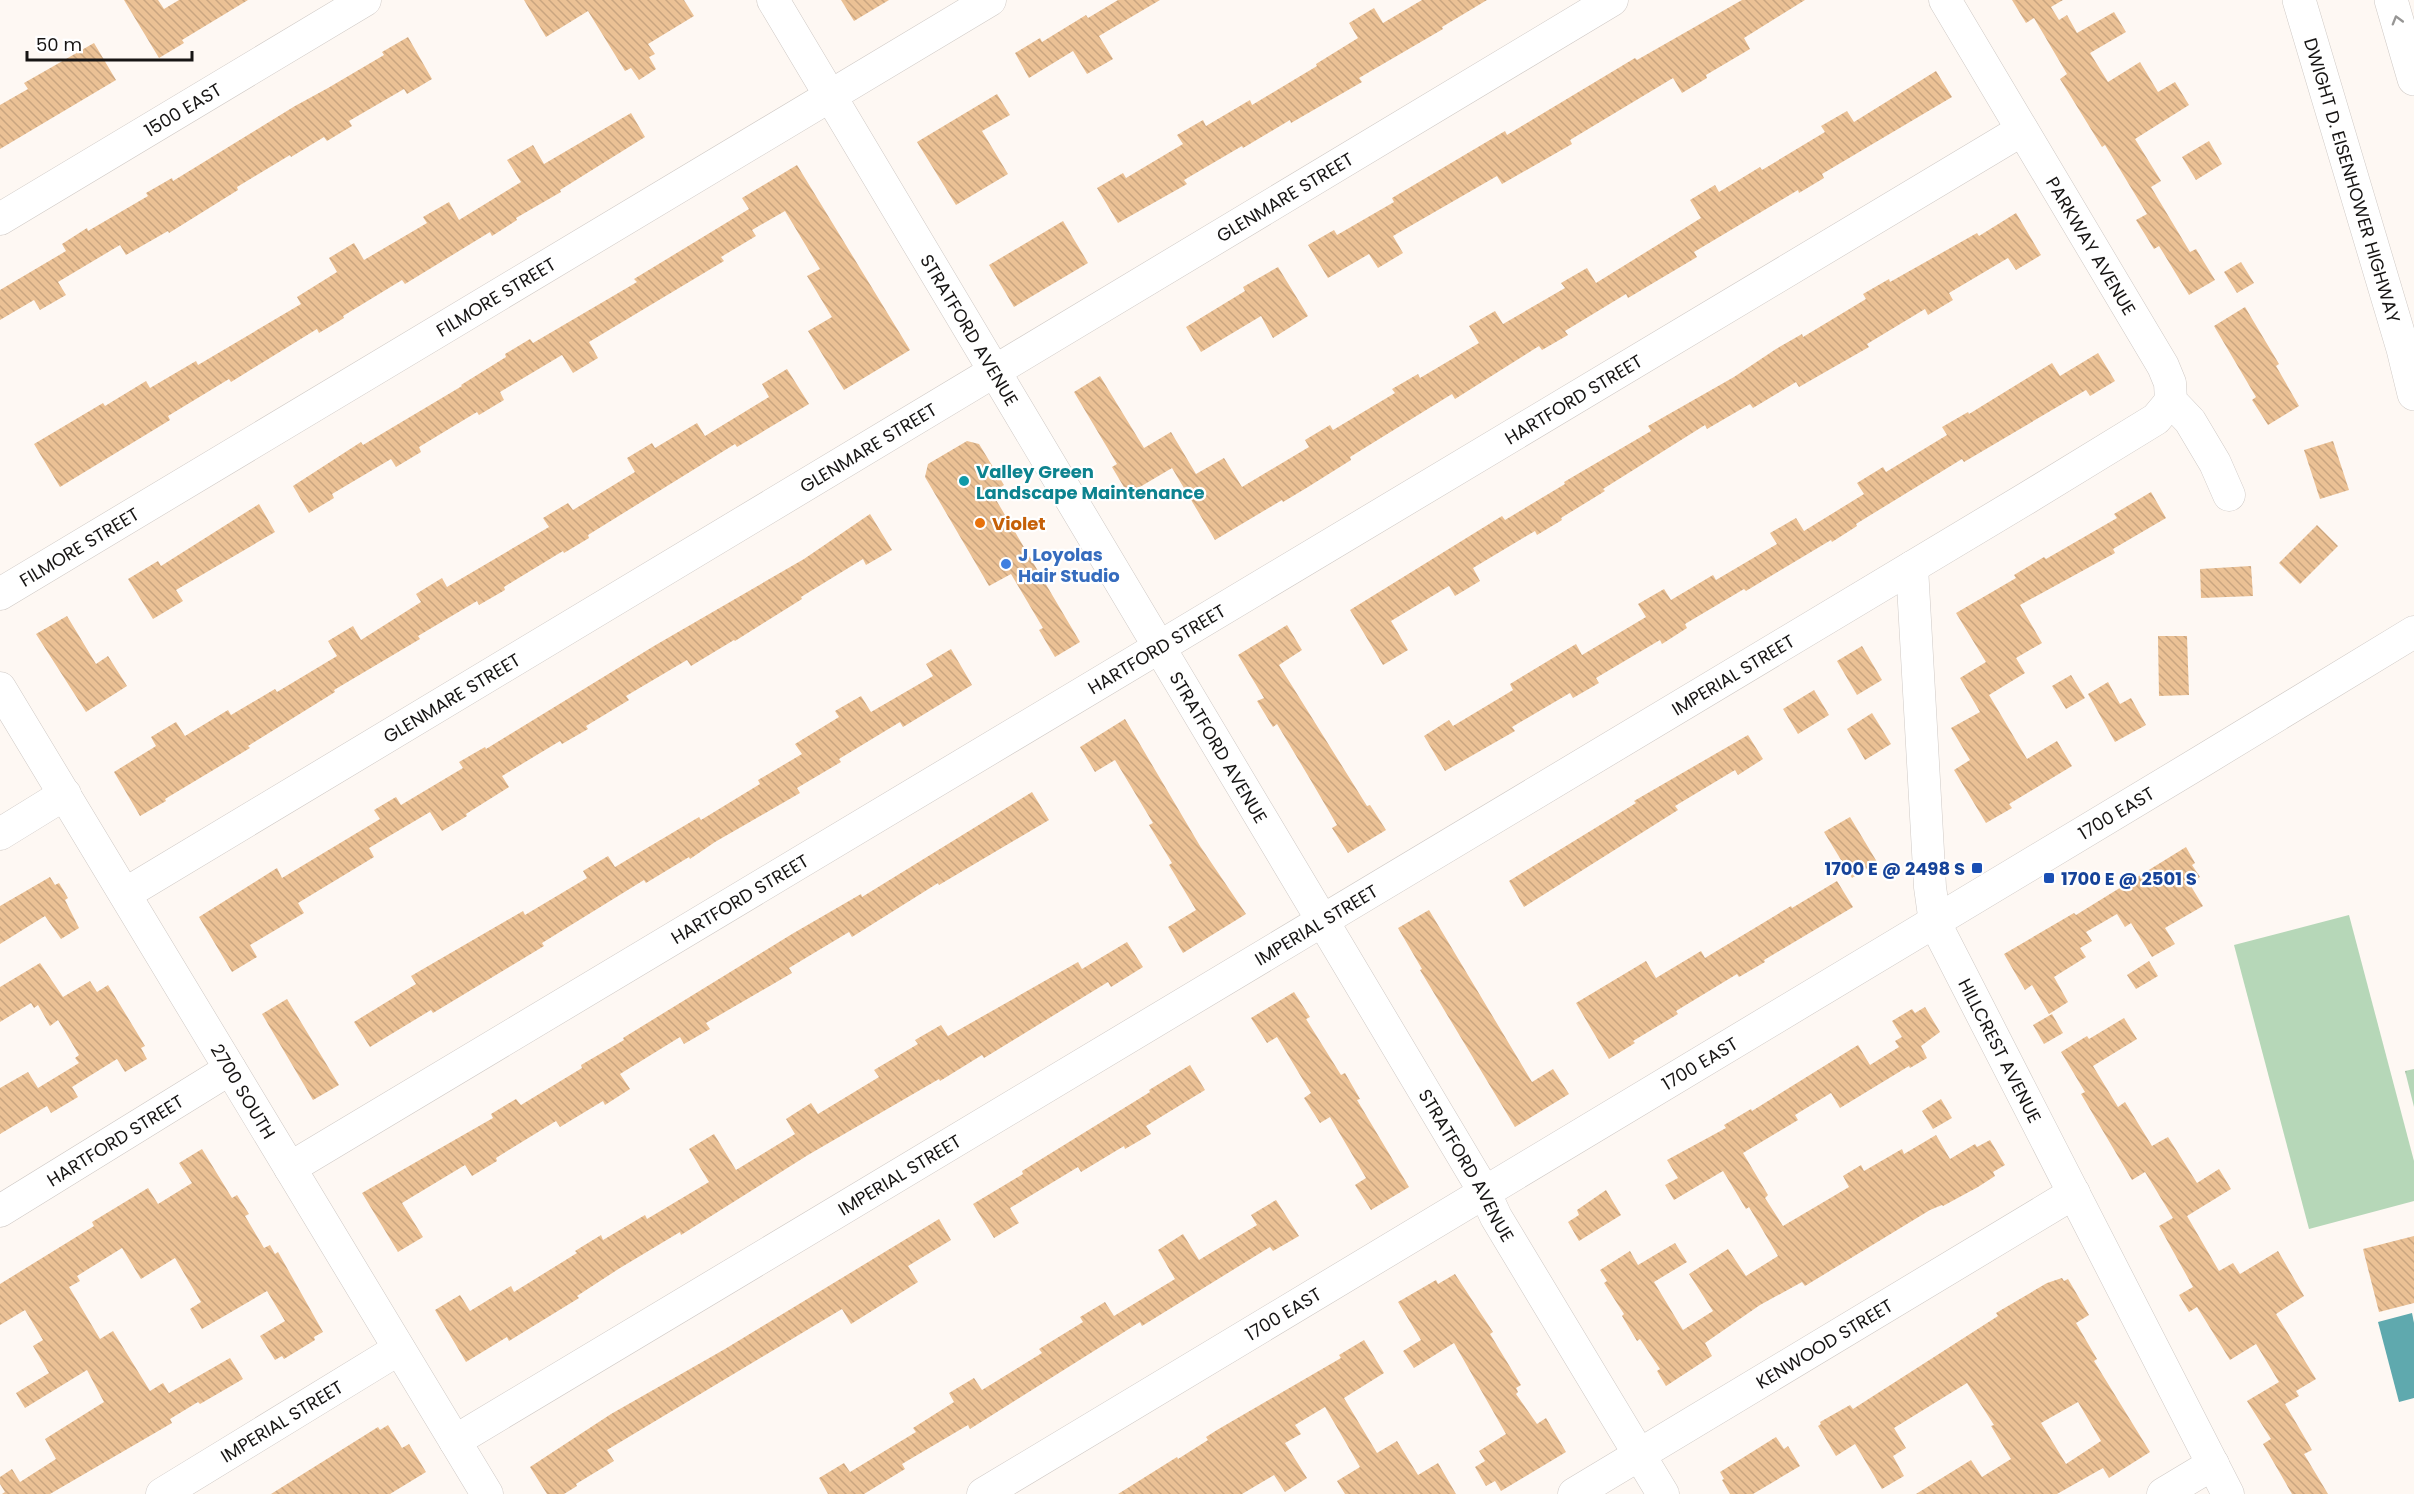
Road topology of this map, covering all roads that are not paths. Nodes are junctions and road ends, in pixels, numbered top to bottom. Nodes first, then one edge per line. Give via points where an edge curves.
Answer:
1 (365, 0) edge
2 (773, 0) edge
3 (990, 0) edge
4 (1612, 0) edge
5 (1945, 0) edge
6 (2299, 0) edge
7 (2391, 0) edge
8 (2414, 79) edge
9 (830, 96) junction
10 (2022, 130) junction
11 (0, 219) edge
12 (994, 371) junction
13 (2414, 394) edge
14 (2171, 401) junction
15 (2229, 495) dead end
16 (1912, 567) junction
17 (0, 594) edge
18 (2414, 632) edge
19 (1159, 647) junction
20 (0, 688) edge
21 (65, 794) junction
22 (0, 834) edge
23 (125, 894) junction
24 (1322, 920) junction
25 (1935, 923) junction
26 (230, 1069) junction
27 (290, 1168) junction
28 (1485, 1193) junction
29 (2074, 1193) junction
30 (0, 1211) edge
31 (399, 1349) junction
32 (455, 1441) junction
33 (1640, 1454) junction
34 (2212, 1464) junction
35 (162, 1494) edge
36 (487, 1494) edge
37 (983, 1494) edge
38 (1574, 1494) edge
39 (1664, 1494) edge
40 (2163, 1494) edge
41 (2228, 1494) edge

1 - 11 street, 1500 EAST
2 - 9 street, STRATFORD AVENUE
3 - 9 street, FILMORE STREET
4 - 12 street, GLENMARE STREET
5 - 10 street, PARKWAY AVENUE
6 - 13 highway, DWIGHT D. EISENHOWER HIGHWAY
8 -> 7 highway
9 - 12 street, STRATFORD AVENUE
9 - 17 street, FILMORE STREET
10 - 14 street, PARKWAY AVENUE via 2168,374
10 - 19 street, HARTFORD STREET
12 - 19 street, STRATFORD AVENUE
12 - 23 street, GLENMARE STREET
14 - 15 street via 2190,421
14 - 16 street, IMPERIAL STREET via 2156,419
16 - 24 street, IMPERIAL STREET
16 - 25 street, HILLCREST AVENUE
18 - 25 street, 1700 EAST
19 - 24 street, STRATFORD AVENUE
19 - 27 street, HARTFORD STREET
20 - 21 street, 2700 SOUTH
21 - 22 street
21 - 23 street, 2700 SOUTH
23 - 26 street, 2700 SOUTH
24 - 28 street, STRATFORD AVENUE
24 - 32 street, IMPERIAL STREET
25 - 28 street, 1700 EAST
25 - 29 street, HILLCREST AVENUE
26 - 27 street, 2700 SOUTH
26 - 30 street, HARTFORD STREET
27 - 31 street, 2700 SOUTH
28 - 33 street, STRATFORD AVENUE
28 - 37 street, 1700 EAST
29 - 33 street, KENWOOD STREET
29 - 34 street, HILLCREST AVENUE
31 - 32 street, 2700 SOUTH
31 - 35 street, IMPERIAL STREET
32 - 36 street, 2700 SOUTH
33 - 38 street, KENWOOD STREET
33 - 39 street, STRATFORD AVENUE
34 - 40 street
34 - 41 street, HILLCREST AVENUE

